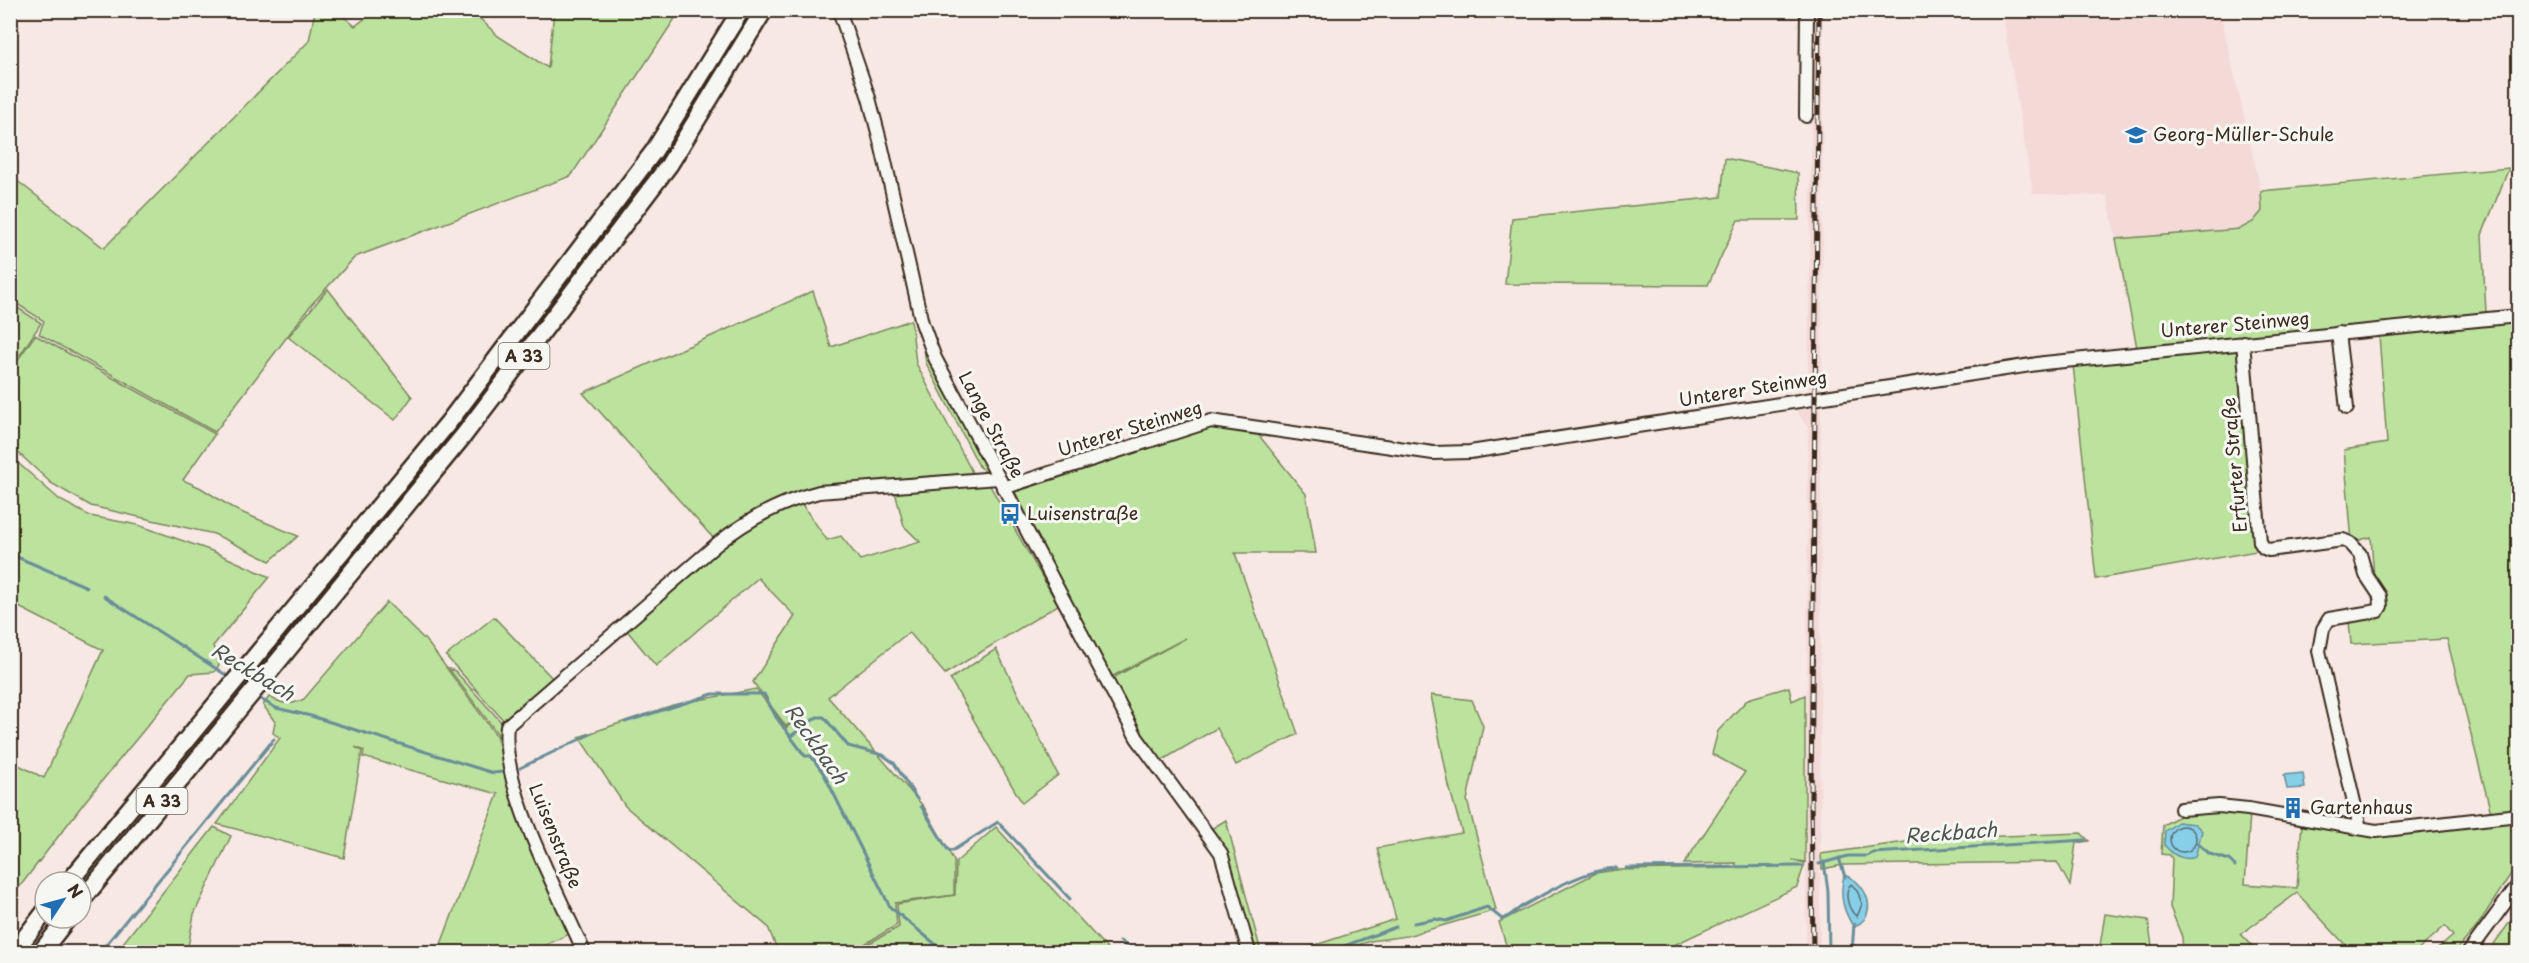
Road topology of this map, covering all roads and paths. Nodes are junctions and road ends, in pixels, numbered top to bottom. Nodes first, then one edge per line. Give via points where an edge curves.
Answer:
1 (741, 10) edge
2 (764, 10) edge
3 (839, 10) edge
4 (1807, 10) edge
5 (1806, 116) dead end
6 (2518, 316) edge
7 (2338, 333) junction
8 (2243, 342) junction
9 (2347, 408) dead end
10 (1000, 483) junction
11 (2181, 809) dead end
12 (2518, 815) edge
13 (2360, 828) junction
14 (79, 870) edge
15 (2518, 885) edge
16 (93, 886) edge
17 (33, 927) edge
18 (58, 930) edge
19 (14, 952) edge
20 (40, 952) edge
21 (584, 952) edge
22 (1249, 952) edge
23 (2469, 952) edge

1 - 14 highway, A 33 via 654,151 448,423
2 - 16 highway, A 33 via 669,165 464,435
3 - 10 street, Lange Straße via 879,138 922,323 935,358
4 - 5 street
6 - 7 street, Unterer Steinweg
7 - 8 street, Unterer Steinweg
7 - 9 street
8 - 10 street, Unterer Steinweg via 2044,363 1470,452 1433,453 1211,421
8 - 13 street, Erfurter Straße via 2260,542 2269,550 2343,540 2350,543 2360,554 2366,575 2380,596 2378,611 2329,619 2319,651
10 - 21 street, Luisenstraße via 819,492 764,511 717,544 507,726 505,741 519,804
10 - 22 street, Lange Straße via 1137,738 1221,853
11 - 13 street via 2248,808
12 - 13 street via 2376,831
15 - 23 street
17 - 19 highway
18 - 20 highway

